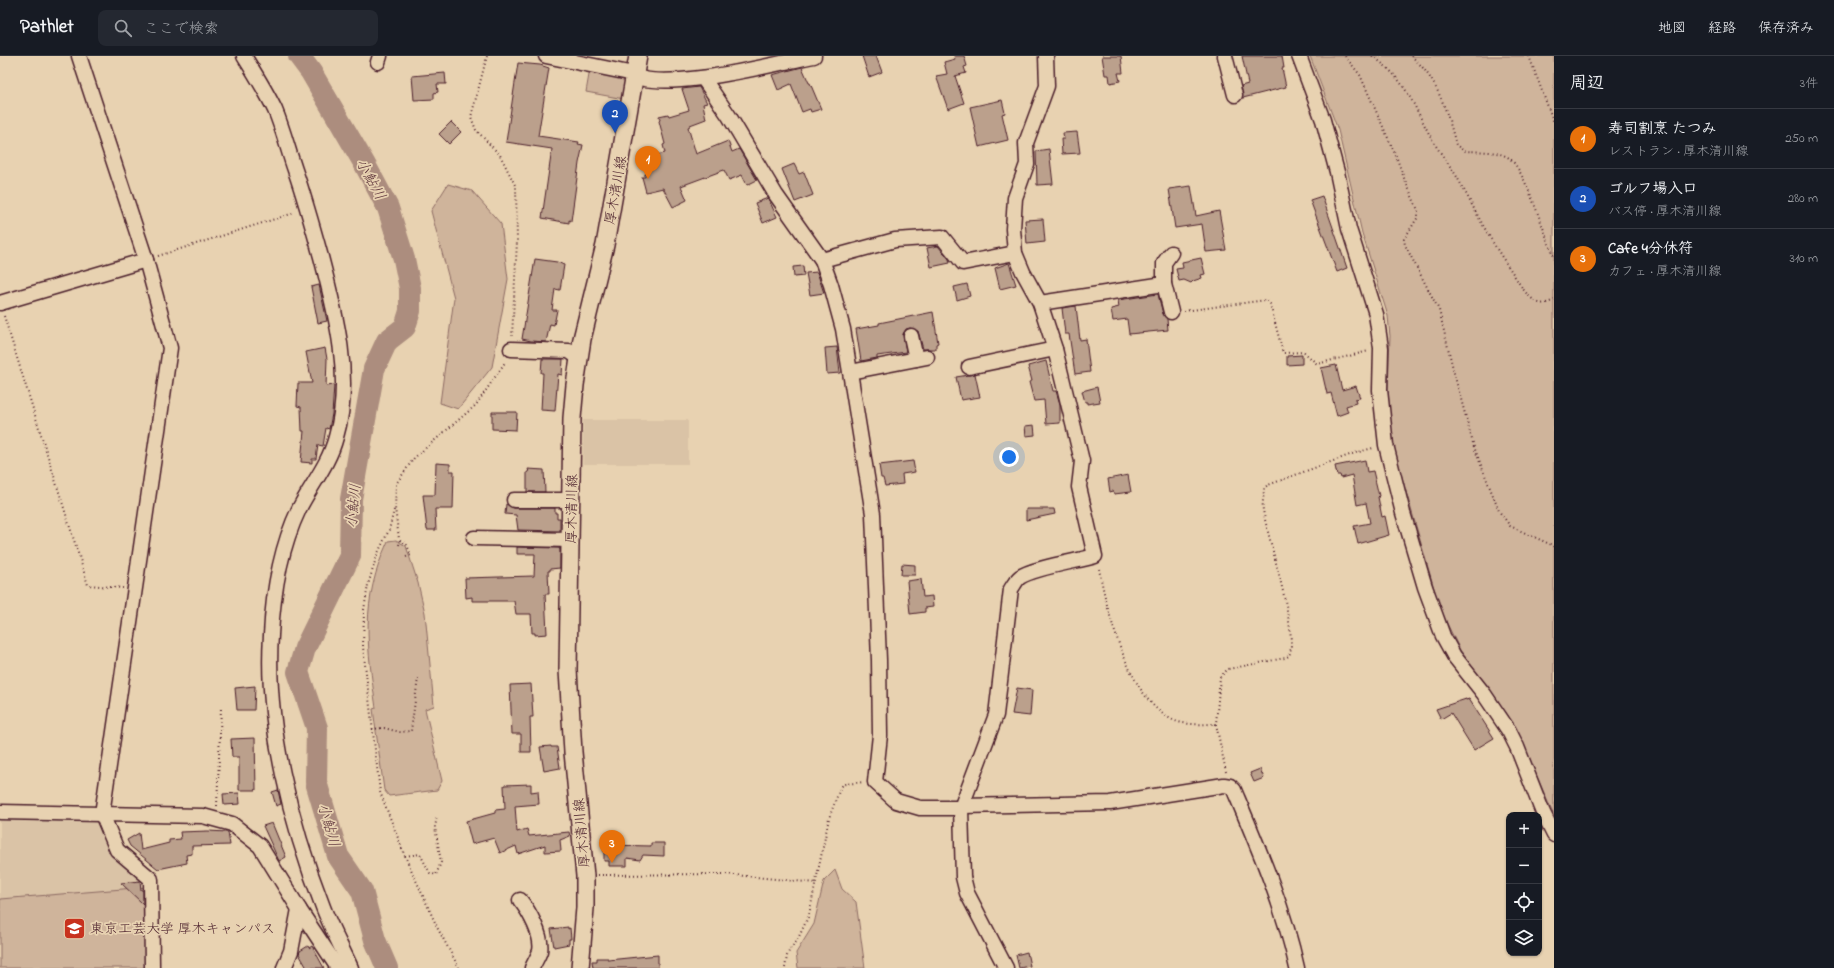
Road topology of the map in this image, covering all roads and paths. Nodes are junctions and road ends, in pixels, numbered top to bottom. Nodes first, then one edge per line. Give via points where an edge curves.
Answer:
1 (79, 56) edge
2 (244, 56) edge
3 (487, 56) edge
4 (546, 56) edge
5 (638, 56) edge
6 (814, 56) edge
7 (1046, 56) edge
8 (1225, 56) edge
9 (1299, 56) edge
10 (1345, 56) edge
11 (1372, 56) edge
12 (1411, 56) edge
13 (1529, 56) edge
14 (636, 78) junction
15 (703, 78) junction
16 (1235, 95) dead end
17 (1554, 123) edge
18 (306, 204) junction
19 (1015, 253) junction
20 (1171, 253) dead end
21 (1554, 257) edge
22 (146, 260) junction
23 (822, 260) junction
24 (1164, 284) junction
25 (1554, 300) edge
26 (1040, 303) junction
27 (1, 307) edge
28 (1171, 312) joint
29 (911, 336) dead end
30 (1381, 348) junction
31 (511, 349) junction
32 (1055, 349) junction
33 (579, 358) junction
34 (969, 367) dead end
35 (850, 372) junction
36 (1386, 445) junction
37 (514, 500) dead end
38 (571, 500) junction
39 (395, 508) junction
40 (474, 538) dead end
41 (400, 539) junction
42 (570, 540) junction
43 (399, 545) dead end
44 (1554, 546) edge
45 (1095, 556) junction
46 (406, 557) dead end
47 (134, 589) junction
48 (418, 678) dead end
49 (221, 708) dead end
50 (1216, 724) junction
51 (372, 729) junction
52 (875, 782) junction
53 (1230, 786) junction
54 (962, 807) junction
55 (0, 812) edge
56 (102, 814) junction
57 (437, 816) dead end
58 (216, 819) junction
59 (1554, 835) edge
60 (405, 856) junction
61 (585, 876) junction
62 (816, 883) junction
63 (520, 900) dead end
64 (324, 909) junction
65 (302, 914) junction
66 (152, 968) edge
67 (284, 968) edge
68 (338, 968) edge
69 (352, 968) edge
70 (459, 968) edge
71 (532, 968) edge
72 (580, 968) edge
73 (785, 968) edge
74 (1006, 968) edge
75 (1297, 968) edge

1 - 22 street
2 - 18 street via 276,112
3 - 31 path via 471,117 476,130 500,155 516,187 518,242
4 - 14 street via 629,73
5 - 14 main road, 厚木清川線
6 - 15 street
7 - 19 street via 1046,86 1026,143 1027,164 1015,198
8 - 16 street
9 - 30 street via 1323,120 1349,229 1376,314
10 - 44 path via 1363,80 1418,210 1418,217 1404,239 1405,246 1439,310 1474,447 1499,511 1510,526
11 - 25 path via 1400,80 1495,247 1524,288 1537,303 1543,304
12 - 21 path via 1421,65 1441,99 1459,149 1510,158 1530,196
13 - 17 path
14 - 15 street via 664,81
14 - 33 main road, 厚木清川線 via 605,245
15 - 23 street via 776,195
18 - 22 path via 290,216
18 - 64 street via 331,298 343,378 342,411 328,459 300,507 277,574 271,636 270,684 282,772 296,827
19 - 23 street via 963,263 942,237 895,240
19 - 26 street
20 - 24 street via 1164,263
22 - 27 street
22 - 47 street via 170,348
23 - 35 street via 841,321
24 - 26 street
24 - 28 street
26 - 32 street
27 - 47 path via 88,585
28 - 30 path via 1266,300 1270,304 1283,353 1304,352 1317,364
29 - 35 street via 922,358
30 - 36 street via 1380,390
31 - 33 street via 569,352
31 - 39 path via 495,379 476,405 414,458 396,484
32 - 34 street
32 - 45 street via 1082,461 1079,487
33 - 38 main road, 厚木清川線 via 572,418
35 - 52 street via 873,514 880,734
36 - 50 path via 1355,453 1264,488 1263,508 1288,616 1292,650 1285,658 1228,669 1220,677
36 - 59 street via 1409,536 1443,636 1454,656 1509,731
37 - 38 street
38 - 42 main road, 厚木清川線
39 - 41 path
39 - 51 path via 389,530 377,555 364,610 363,647
40 - 42 street
41 - 43 path
41 - 46 path via 407,545 411,556
42 - 61 main road, 厚木清川線 via 568,670
45 - 50 path via 1106,605 1122,651 1136,681 1154,707 1172,720 1190,724
45 - 54 street via 1021,576 1011,589 996,715
47 - 56 street
48 - 51 path via 411,731
49 - 58 path
50 - 53 path
51 - 60 path via 380,792
52 - 54 street via 896,801 920,808
52 - 62 path via 841,786 829,818
53 - 54 street via 1110,803
53 - 75 street via 1262,856 1294,950
54 - 74 street via 961,858 966,888
55 - 56 street
56 - 58 street via 203,816
56 - 66 street via 117,850 151,879
57 - 60 path via 435,827 441,862 436,875 430,873 420,854
58 - 65 street via 232,824 260,846
60 - 70 path
61 - 62 path via 725,874
61 - 72 main road, 厚木清川線
62 - 73 path via 809,915 797,941 786,956
63 - 71 street via 529,912 540,942 540,952
64 - 65 street
64 - 69 street
65 - 67 street
65 - 68 street

